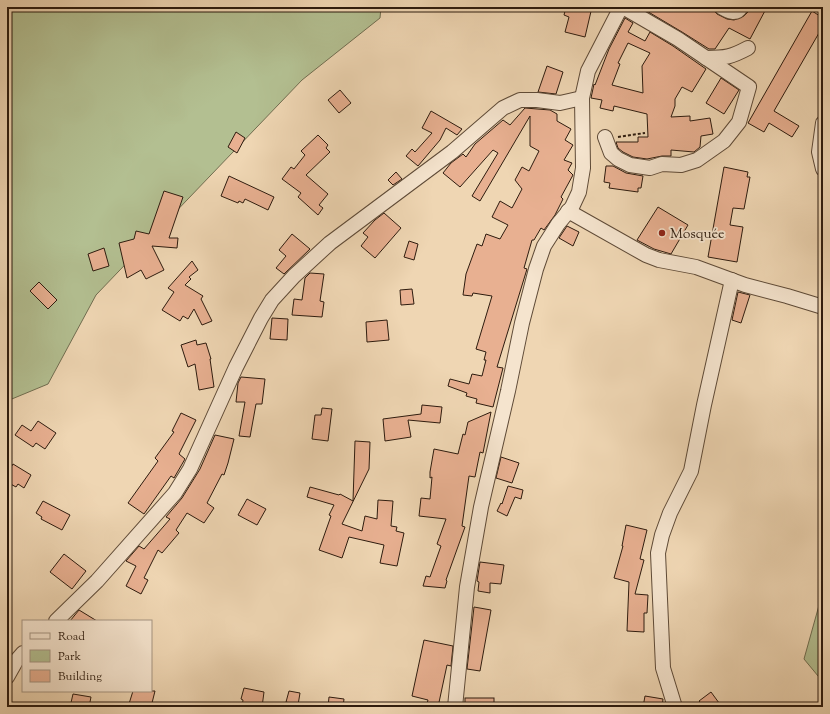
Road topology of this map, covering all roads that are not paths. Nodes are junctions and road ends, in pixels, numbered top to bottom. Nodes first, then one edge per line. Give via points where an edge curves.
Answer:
1 (621, 7) edge
2 (721, 7) edge
3 (741, 7) edge
4 (748, 48) dead end
5 (706, 58) junction
6 (582, 98) junction
7 (823, 123) edge
8 (605, 137) road end
9 (823, 169) edge
10 (568, 211) junction
11 (732, 280) junction
12 (823, 307) edge
13 (57, 620) edge
14 (22, 654) edge
15 (7, 677) edge
16 (455, 707) edge
17 (675, 707) edge

1 - 5 street
1 - 6 street via 588,71
2 - 3 street via 729,12 735,12
4 - 5 street via 734,56
5 - 8 street via 749,87 739,122 724,141 697,160 681,165 662,164 650,168 630,165 618,159 611,153
6 - 10 street via 583,168 579,192
6 - 13 street via 560,103 520,100 503,108 452,152 330,243 294,276 260,318 190,469 175,493 97,581
7 - 9 street via 819,152
10 - 11 street via 646,255 696,267
10 - 16 street via 544,246 522,323 481,507 462,625
11 - 12 street via 745,286
11 - 17 street via 691,471 670,513 658,553 662,668
14 - 15 street

